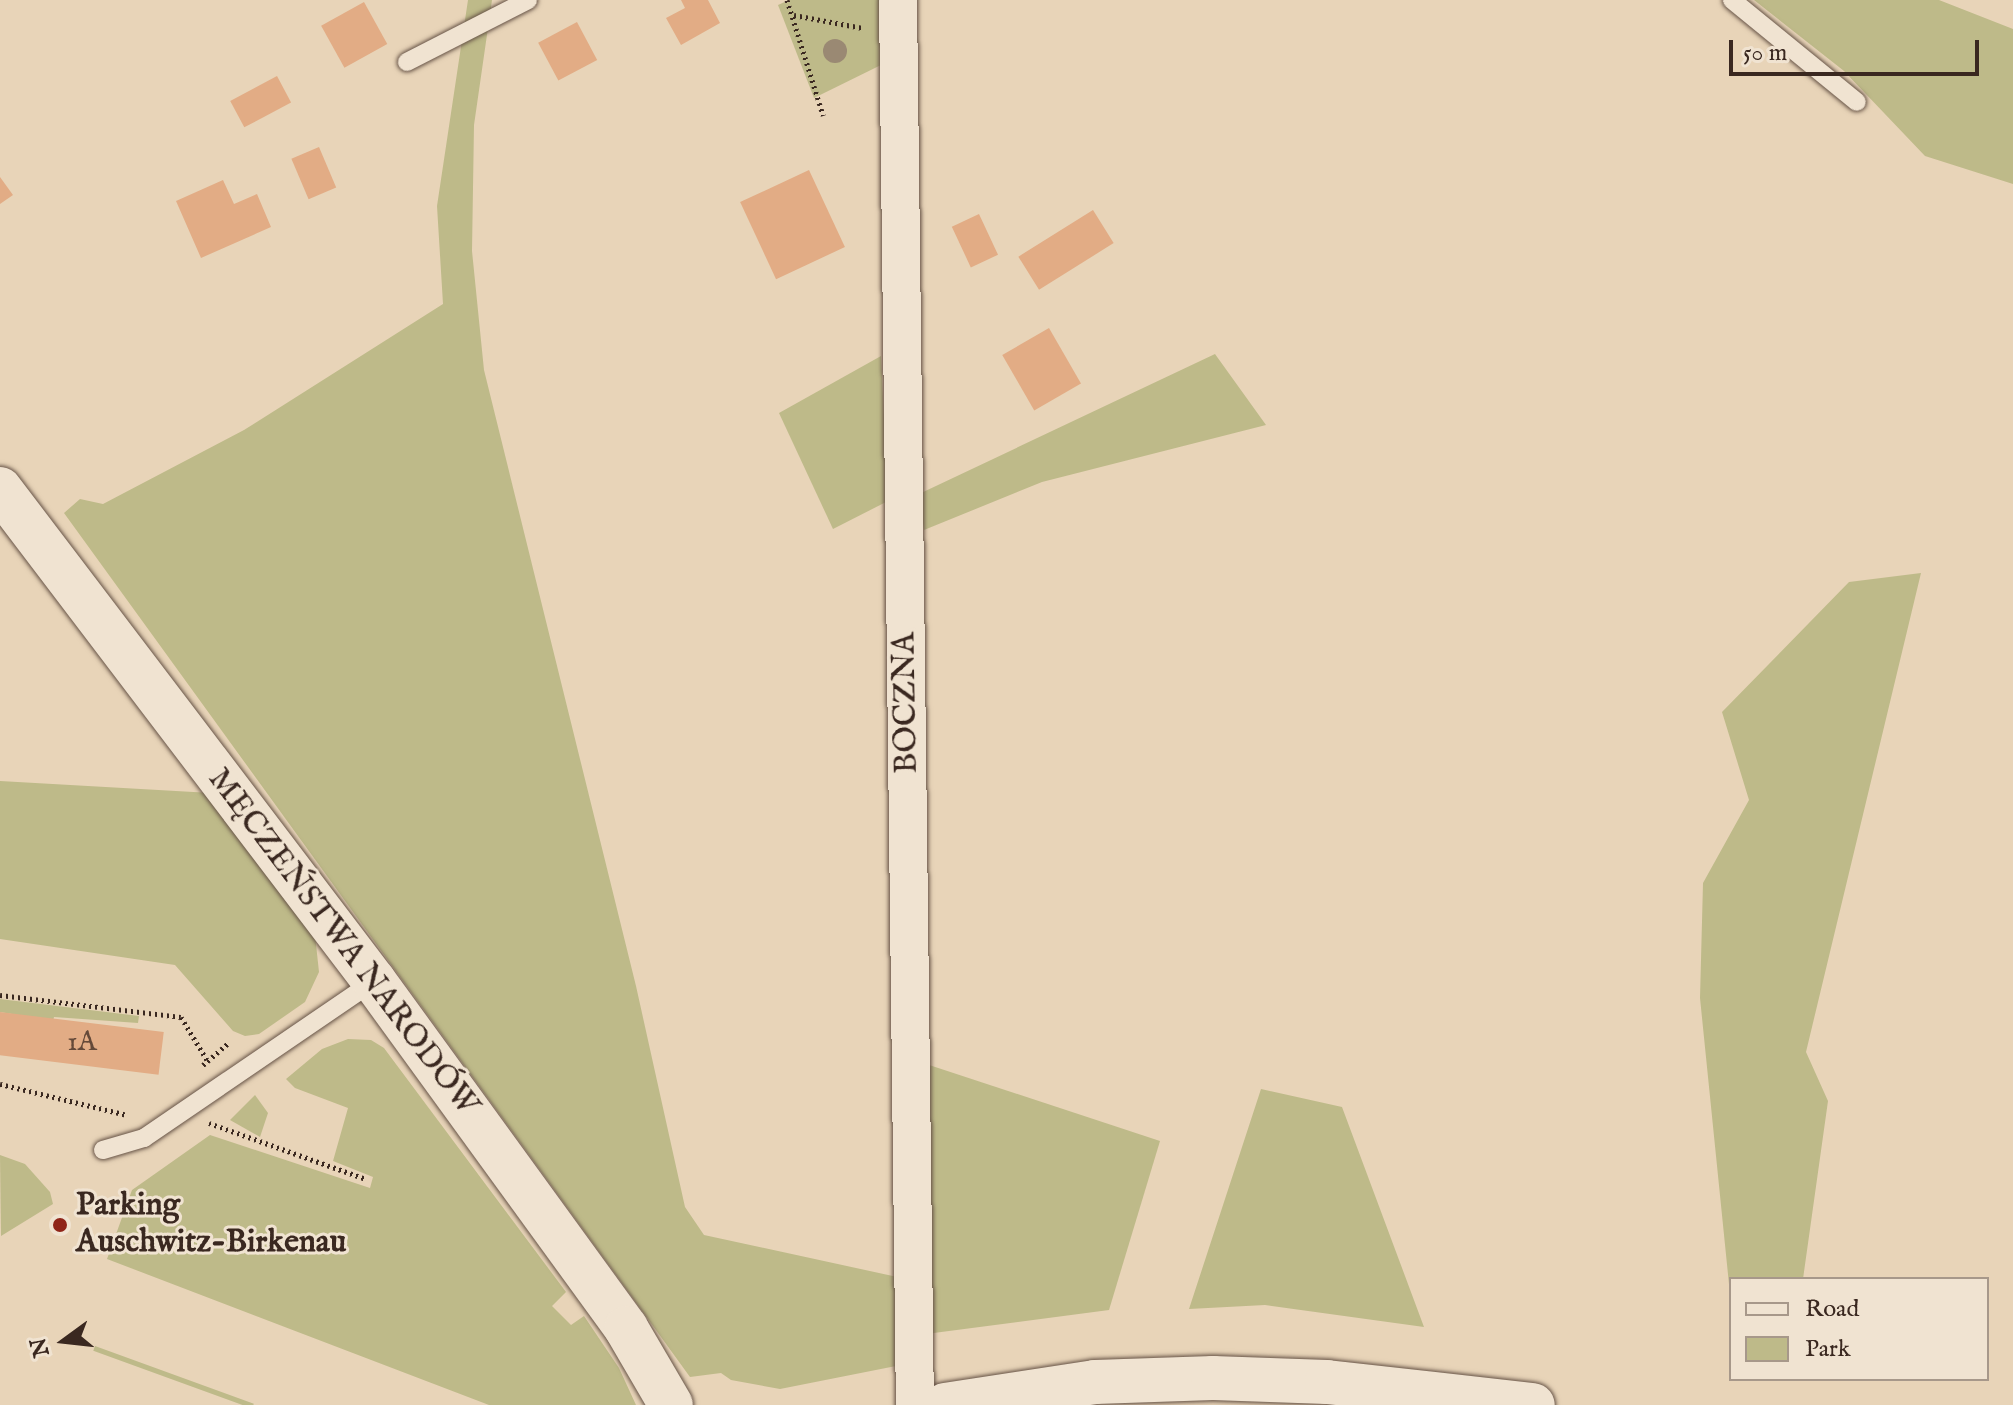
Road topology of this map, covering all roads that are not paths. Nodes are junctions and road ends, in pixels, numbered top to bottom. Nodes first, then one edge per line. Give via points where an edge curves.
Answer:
1 (528, 0) edge
2 (1732, 0) edge
3 (897, 18) edge
4 (407, 62) dead end
5 (1857, 102) dead end
6 (3, 499) edge
7 (374, 981) junction
8 (103, 1150) dead end
9 (671, 1405) edge
10 (915, 1405) edge
11 (945, 1405) edge
12 (1533, 1405) edge

1 - 4 lane
2 - 5 lane
3 - 10 street, BOCZNA
6 - 7 street, MĘCZEŃSTWA NARODÓW
7 - 8 lane via 144,1138
7 - 9 street, MĘCZEŃSTWA NARODÓW via 626,1328
11 - 12 street via 1095,1382 1213,1378 1327,1382

